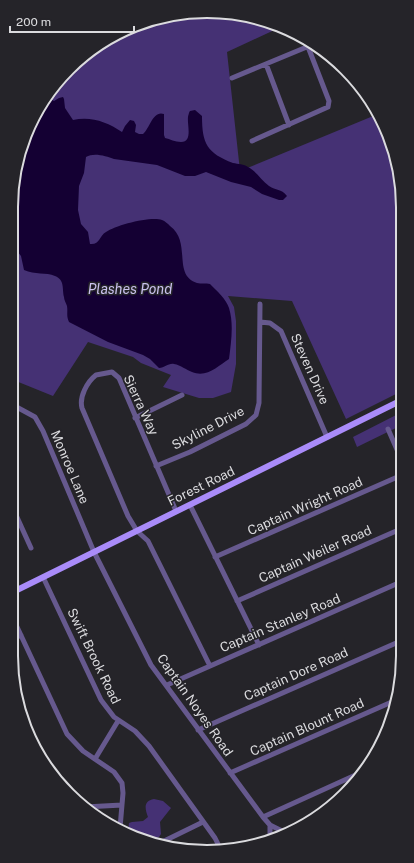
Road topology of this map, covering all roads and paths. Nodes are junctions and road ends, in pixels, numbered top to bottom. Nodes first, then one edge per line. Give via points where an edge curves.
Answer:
1 (308, 47) joint
2 (266, 64) junction
3 (232, 78) dead end
4 (289, 125) junction
5 (252, 141) dead end
6 (260, 304) dead end
7 (260, 322) junction
8 (182, 395) dead end
9 (396, 403) edge
10 (18, 408) edge
11 (135, 418) junction
12 (388, 429) dead end
13 (327, 437) junction
14 (396, 447) edge
15 (156, 466) junction
16 (396, 478) edge
17 (190, 505) junction
18 (176, 511) junction
19 (19, 522) edge
20 (137, 531) junction
21 (396, 531) edge
22 (31, 548) dead end
23 (94, 552) junction
24 (215, 557) junction
25 (43, 577) junction
26 (396, 584) edge
27 (18, 590) edge
28 (237, 601) junction
29 (18, 629) edge
30 (21, 635) junction
31 (18, 636) edge
32 (396, 643) edge
33 (259, 645) junction
34 (210, 666) junction
35 (167, 685) junction
36 (390, 703) edge
37 (118, 720) junction
38 (198, 730) junction
39 (95, 759) junction
40 (230, 774) junction
41 (353, 776) edge
42 (122, 805) junction
43 (93, 807) edge
44 (263, 817) junction
45 (203, 822) junction
46 (120, 825) edge
47 (270, 825) junction
48 (280, 830) edge
49 (271, 834) edge
50 (166, 840) edge
51 (219, 845) edge

1 - 2 street
1 - 4 street via 329,105 327,109
2 - 3 street
2 - 4 street
4 - 5 street
6 - 7 street, Skyline Drive
7 - 13 street, Steven Drive via 270,323 281,331
7 - 15 street, Skyline Drive via 259,403 256,414 246,424
8 - 11 street
9 - 13 main road, Forest Road
10 - 23 street, Monroe Lane via 38,422
11 - 15 street, Sierra Way
11 - 20 street, Sierra Way via 122,383 115,374 100,373 93,377 81,399 82,408 128,516
12 - 14 street
13 - 17 main road, Forest Road
15 - 18 street, Sierra Way
16 - 24 street, Captain Wright Road
17 - 18 main road, Forest Road
17 - 24 street
18 - 20 main road, Forest Road
19 - 22 street
20 - 23 main road, Forest Road
20 - 34 street via 148,541
21 - 28 street, Captain Weiler Road
23 - 25 main road, Forest Road
23 - 35 street, Captain Noyes Road via 151,664
24 - 28 street
25 - 27 main road, Forest Road
25 - 37 street, Swift Brook Road via 101,700
26 - 33 street, Captain Stanley Road
28 - 33 street
29 - 30 street
30 - 31 street
30 - 39 street via 67,734 76,745
32 - 38 street, Captain Dore Road
33 - 34 street, Captain Stanley Road
34 - 35 street, Captain Stanley Road
35 - 38 street, Captain Noyes Road
36 - 40 street, Captain Blount Road
37 - 39 street
37 - 45 street, Swift Brook Road via 135,731 149,746
38 - 40 street, Captain Noyes Road
39 - 42 street via 119,779 123,788
40 - 44 street, Captain Noyes Road
41 - 44 street
42 - 43 street
42 - 46 street
44 - 47 street, Captain Noyes Road
45 - 50 street
45 - 51 street, Swift Brook Road
47 - 48 street, Captain Noyes Road
47 - 49 street

